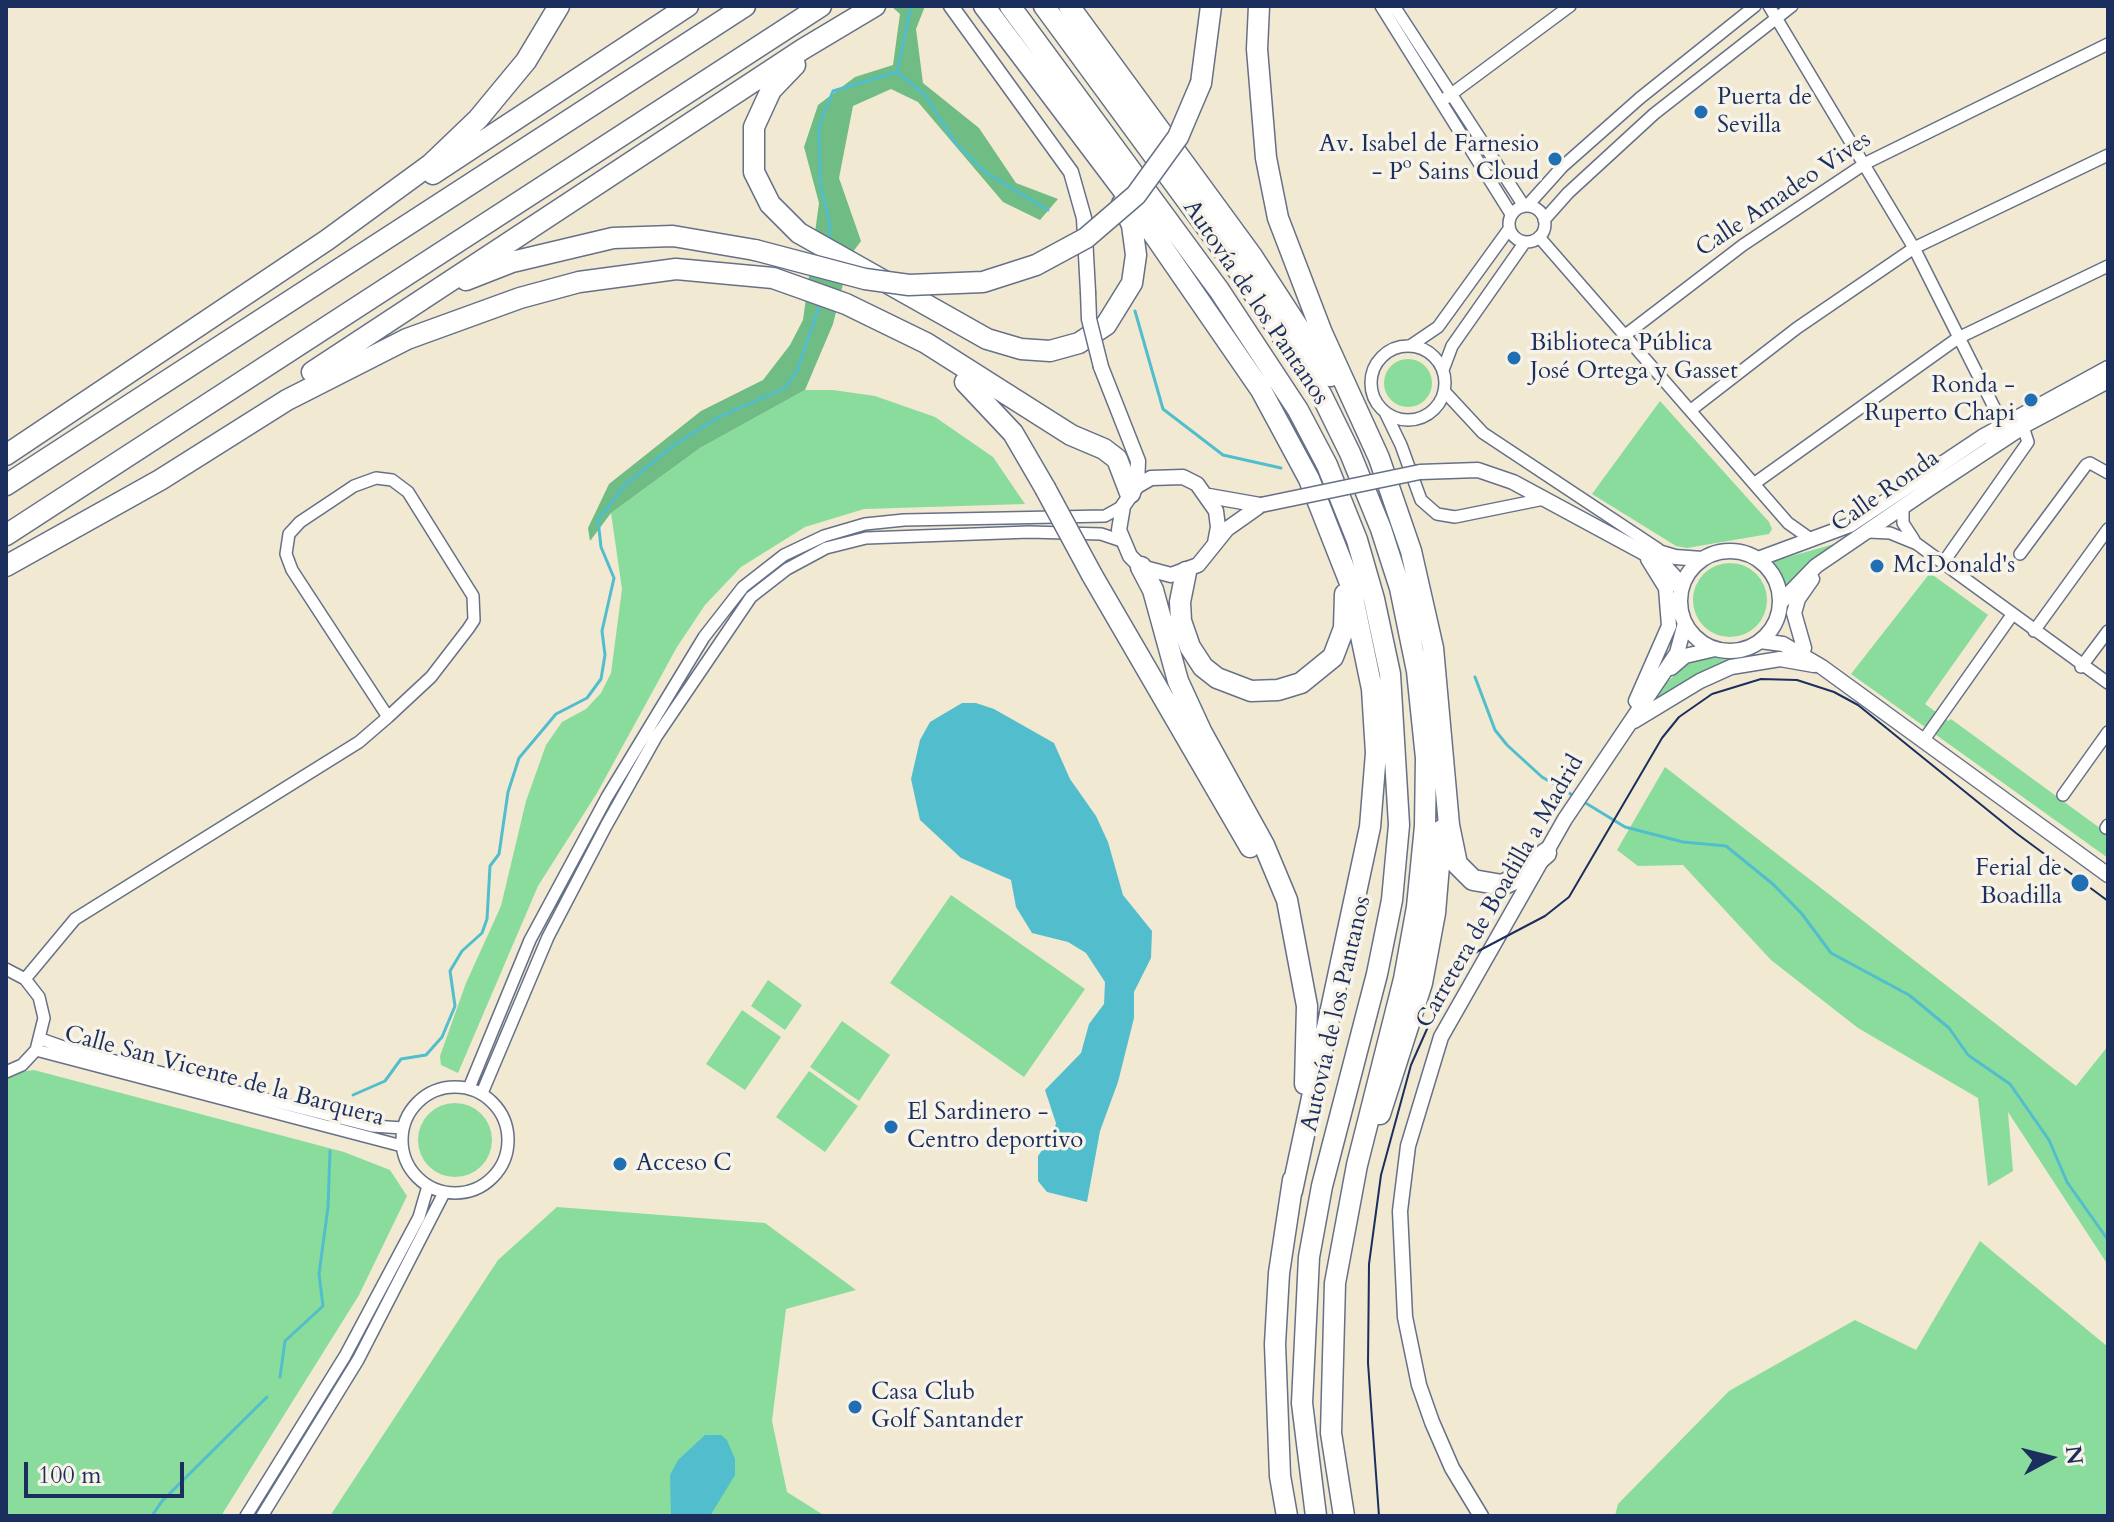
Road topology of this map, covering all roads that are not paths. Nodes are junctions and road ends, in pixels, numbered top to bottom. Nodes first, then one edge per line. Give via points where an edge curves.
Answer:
1 (559, 6) edge
2 (688, 6) edge
3 (745, 6) edge
4 (821, 6) edge
5 (951, 6) edge
6 (984, 6) edge
7 (1010, 6) edge
8 (1044, 6) edge
9 (1069, 6) edge
10 (1211, 6) edge
11 (1259, 6) edge
12 (1270, 6) edge
13 (1570, 6) edge
14 (1755, 6) edge
15 (1769, 6) edge
16 (1792, 6) edge
17 (1392, 9) edge
18 (867, 12) edge
19 (1775, 17) junction
20 (838, 30) junction
21 (2108, 44) edge
22 (1447, 98) junction
23 (1261, 105) junction
24 (2108, 155) edge
25 (1866, 163) junction
26 (1108, 175) junction
27 (1526, 206) junction
28 (1511, 214) junction
29 (1544, 220) junction
30 (1509, 229) junction
31 (1539, 237) junction
32 (327, 240) junction
33 (1525, 242) junction
34 (1914, 248) junction
35 (2108, 266) edge
36 (416, 305) junction
37 (899, 330) junction
38 (1624, 336) junction
39 (1958, 338) junction
40 (1409, 346) junction
41 (2108, 368) edge
42 (1443, 371) junction
43 (2108, 381) edge
44 (1444, 391) junction
45 (1691, 410) junction
46 (1384, 411) junction
47 (2003, 425) junction
48 (2023, 427) junction
49 (1131, 440) junction
50 (6, 455) edge
51 (2108, 473) edge
52 (1166, 475) junction
53 (1755, 483) junction
54 (6, 485) edge
55 (1389, 490) junction
56 (1130, 495) junction
57 (1209, 496) junction
58 (1545, 498) junction
59 (1261, 505) junction
60 (1903, 508) junction
61 (96, 513) junction
62 (1788, 523) junction
63 (1875, 528) junction
64 (2108, 529) edge
65 (1907, 531) junction
66 (6, 535) edge
67 (1621, 540) junction
68 (1812, 540) junction
69 (1122, 541) junction
70 (1215, 543) junction
71 (1917, 544) junction
72 (1790, 548) junction
73 (1665, 554) junction
74 (2020, 554) dead end
75 (1645, 555) junction
76 (1833, 555) junction
77 (1339, 559) junction
78 (1702, 559) junction
79 (1758, 559) junction
80 (1943, 563) junction
81 (6, 566) edge
82 (1141, 567) junction
83 (1186, 572) junction
84 (1681, 590) junction
85 (1779, 609) junction
86 (2012, 615) junction
87 (1685, 623) junction
88 (2034, 631) junction
89 (2108, 631) edge
90 (1760, 641) junction
91 (1804, 648) junction
92 (1715, 649) junction
93 (1822, 667) junction
94 (2081, 667) junction
95 (1664, 673) junction
96 (2108, 683) edge
97 (388, 717) junction
98 (1624, 727) junction
99 (2108, 732) edge
100 (1923, 741) junction
101 (1446, 770) junction
102 (2063, 795) dead end
103 (1546, 853) junction
104 (2108, 875) edge
105 (1301, 964) junction
106 (6, 969) edge
107 (25, 979) junction
108 (38, 1044) junction
109 (6, 1072) edge
110 (469, 1088) junction
111 (482, 1093) junction
112 (403, 1128) junction
113 (402, 1146) junction
114 (1357, 1165) junction
115 (428, 1186) junction
116 (1292, 1191) junction
117 (444, 1193) junction
118 (246, 1516) edge
119 (262, 1516) edge
120 (1287, 1516) edge
121 (1316, 1516) edge
122 (1344, 1516) edge
123 (1481, 1516) edge

1 - 32 highway via 526,61 478,119 431,164
2 - 32 highway
3 - 54 highway
4 - 66 highway
5 - 49 street, bridge via 1071,172 1088,241 1089,319 1101,367
6 - 26 highway
7 - 121 highway, Autovía de los Pantanos via 1219,290 1298,410 1357,540 1390,674 1399,825 1392,900 1309,1257 1302,1403
8 - 114 highway, Autovía de los Pantanos via 1240,273 1321,394 1355,465 1400,588 1419,685 1425,826 1404,979
9 - 55 highway via 1252,256 1325,366
10 - 36 highway, bridge via 1201,83 1178,137 1136,195 1086,238 1036,265 983,282 909,285 685,237 613,238 512,262
11 - 23 highway
12 - 23 highway
13 - 22 street
14 - 27 street via 1629,108
15 - 19 street
16 - 19 street
17 - 22 street
18 - 20 highway
19 - 25 street
19 - 29 street via 1654,114
20 - 26 highway, bridge via 771,90 754,127 754,172 761,191 799,233 987,339 1050,351 1079,343 1106,325 1132,283 1136,255 1132,225
20 - 36 highway
21 - 25 street, Calle Amadeo Vives
22 - 27 street
22 - 28 street
23 - 55 highway via 1278,218
24 - 34 street
25 - 34 street
25 - 38 street, Calle Amadeo Vives via 1743,245
26 - 77 highway via 1261,390 1309,479
27 - 28 street
27 - 29 street via 1538,210
28 - 30 street
29 - 31 street
30 - 33 street
30 - 40 street via 1438,327
31 - 33 street
31 - 38 street
32 - 50 highway
33 - 42 street via 1452,346
34 - 39 street
34 - 45 street via 1797,328
35 - 39 street
36 - 61 highway
37 - 56 highway via 1071,435 1104,449 1117,459
37 - 61 highway via 773,278 676,269 579,282 407,339 333,374
37 - 105 highway, bridge via 981,396 1013,433 1265,872
38 - 45 street
39 - 47 street
39 - 53 street
40 - 42 street via 1427,351
40 - 46 street via 1390,351 1376,365 1371,385
41 - 47 street, Calle Ronda
42 - 44 street
43 - 48 street, Calle Ronda
44 - 46 street via 1435,408 1420,418 1401,419
44 - 73 street via 1483,433
45 - 53 street
46 - 58 street via 1421,500 1437,514 1455,517
47 - 68 street, Calle Ronda via 1872,513
48 - 60 street, Calle Ronda
48 - 80 street via 2028,442
49 - 52 street via 1142,457
49 - 56 street via 1140,472
51 - 74 street via 2086,465
52 - 56 street
52 - 57 street via 1197,484
53 - 62 street
55 - 101 highway via 1411,551 1433,648
56 - 69 street via 1119,518
56 - 110 street via 1105,516 865,524 784,555 743,587 704,637 607,797 530,940
57 - 59 street
57 - 70 street via 1217,519
58 - 59 street, bridge via 1478,470 1420,472
58 - 67 street
59 - 70 street via 1238,518
60 - 63 street, Calle Ronda
60 - 65 street
61 - 81 highway
62 - 68 street
62 - 72 street
63 - 65 street via 1892,523
63 - 71 street
63 - 76 street, Calle Ronda
64 - 88 street
65 - 71 street
67 - 73 street
67 - 75 street
68 - 72 street, Calle Ronda
69 - 82 street
69 - 111 street via 1101,534 1029,532 866,538 826,548 751,597 656,737 606,826 548,937
70 - 83 street
71 - 80 street
72 - 79 street, Calle Ronda
73 - 78 street
75 - 84 street via 1668,568
75 - 98 street via 1666,588 1669,626
76 - 85 street, Calle Ronda via 1816,566
76 - 91 street via 1796,605 1795,626
77 - 83 highway via 1346,605 1333,657 1316,674 1278,690 1234,687 1203,667 1181,621
77 - 116 highway via 1360,626 1372,689 1376,753 1370,827
78 - 79 street via 1724,551
78 - 84 street
79 - 85 street via 1775,578
80 - 86 street
82 - 83 street via 1171,575
82 - 105 highway via 1153,590 1178,681 1287,900
84 - 87 street
85 - 90 street
85 - 91 street
86 - 88 street
86 - 100 street
87 - 92 street
87 - 95 street, Carretera de Boadilla a Madrid via 1682,641
88 - 94 street
89 - 94 street
90 - 92 street via 1738,651
90 - 93 street via 1783,644
91 - 93 street
92 - 95 street, Carretera de Boadilla a Madrid via 1685,656
93 - 98 street via 1780,659 1731,667
93 - 100 street
94 - 96 street
95 - 98 street, Carretera de Boadilla a Madrid
97 - 97 street via 431,677 468,629 475,609 473,596 408,492 392,480 376,478 354,486 300,522 289,534 286,554
97 - 107 street via 359,742 75,919
98 - 103 street, Carretera de Boadilla a Madrid
99 - 102 street
100 - 104 street
101 - 103 highway via 1452,848 1463,872 1488,885 1502,885
101 - 114 highway via 1435,913 1422,983 1397,1070
103 - 123 street, Carretera de Boadilla a Madrid via 1441,1037 1408,1146 1400,1211 1405,1317 1419,1385 1452,1468
105 - 116 highway via 1307,1058
106 - 107 street
107 - 108 street via 39,997 44,1018
108 - 109 street via 22,1065
108 - 112 street, Calle San Vicente de la Barquera via 372,1126
108 - 113 street, Calle San Vicente de la Barquera
110 - 111 street
110 - 112 street via 450,1086 429,1093 413,1107
111 - 117 street via 506,1121 507,1154 486,1184 469,1192
112 - 113 street
113 - 115 street via 407,1163
114 - 122 highway, Autovía de los Pantanos via 1335,1283 1330,1368 1331,1433
115 - 117 street
115 - 118 street via 419,1217 345,1356
116 - 120 highway via 1275,1344 1280,1476
117 - 119 street via 358,1360

